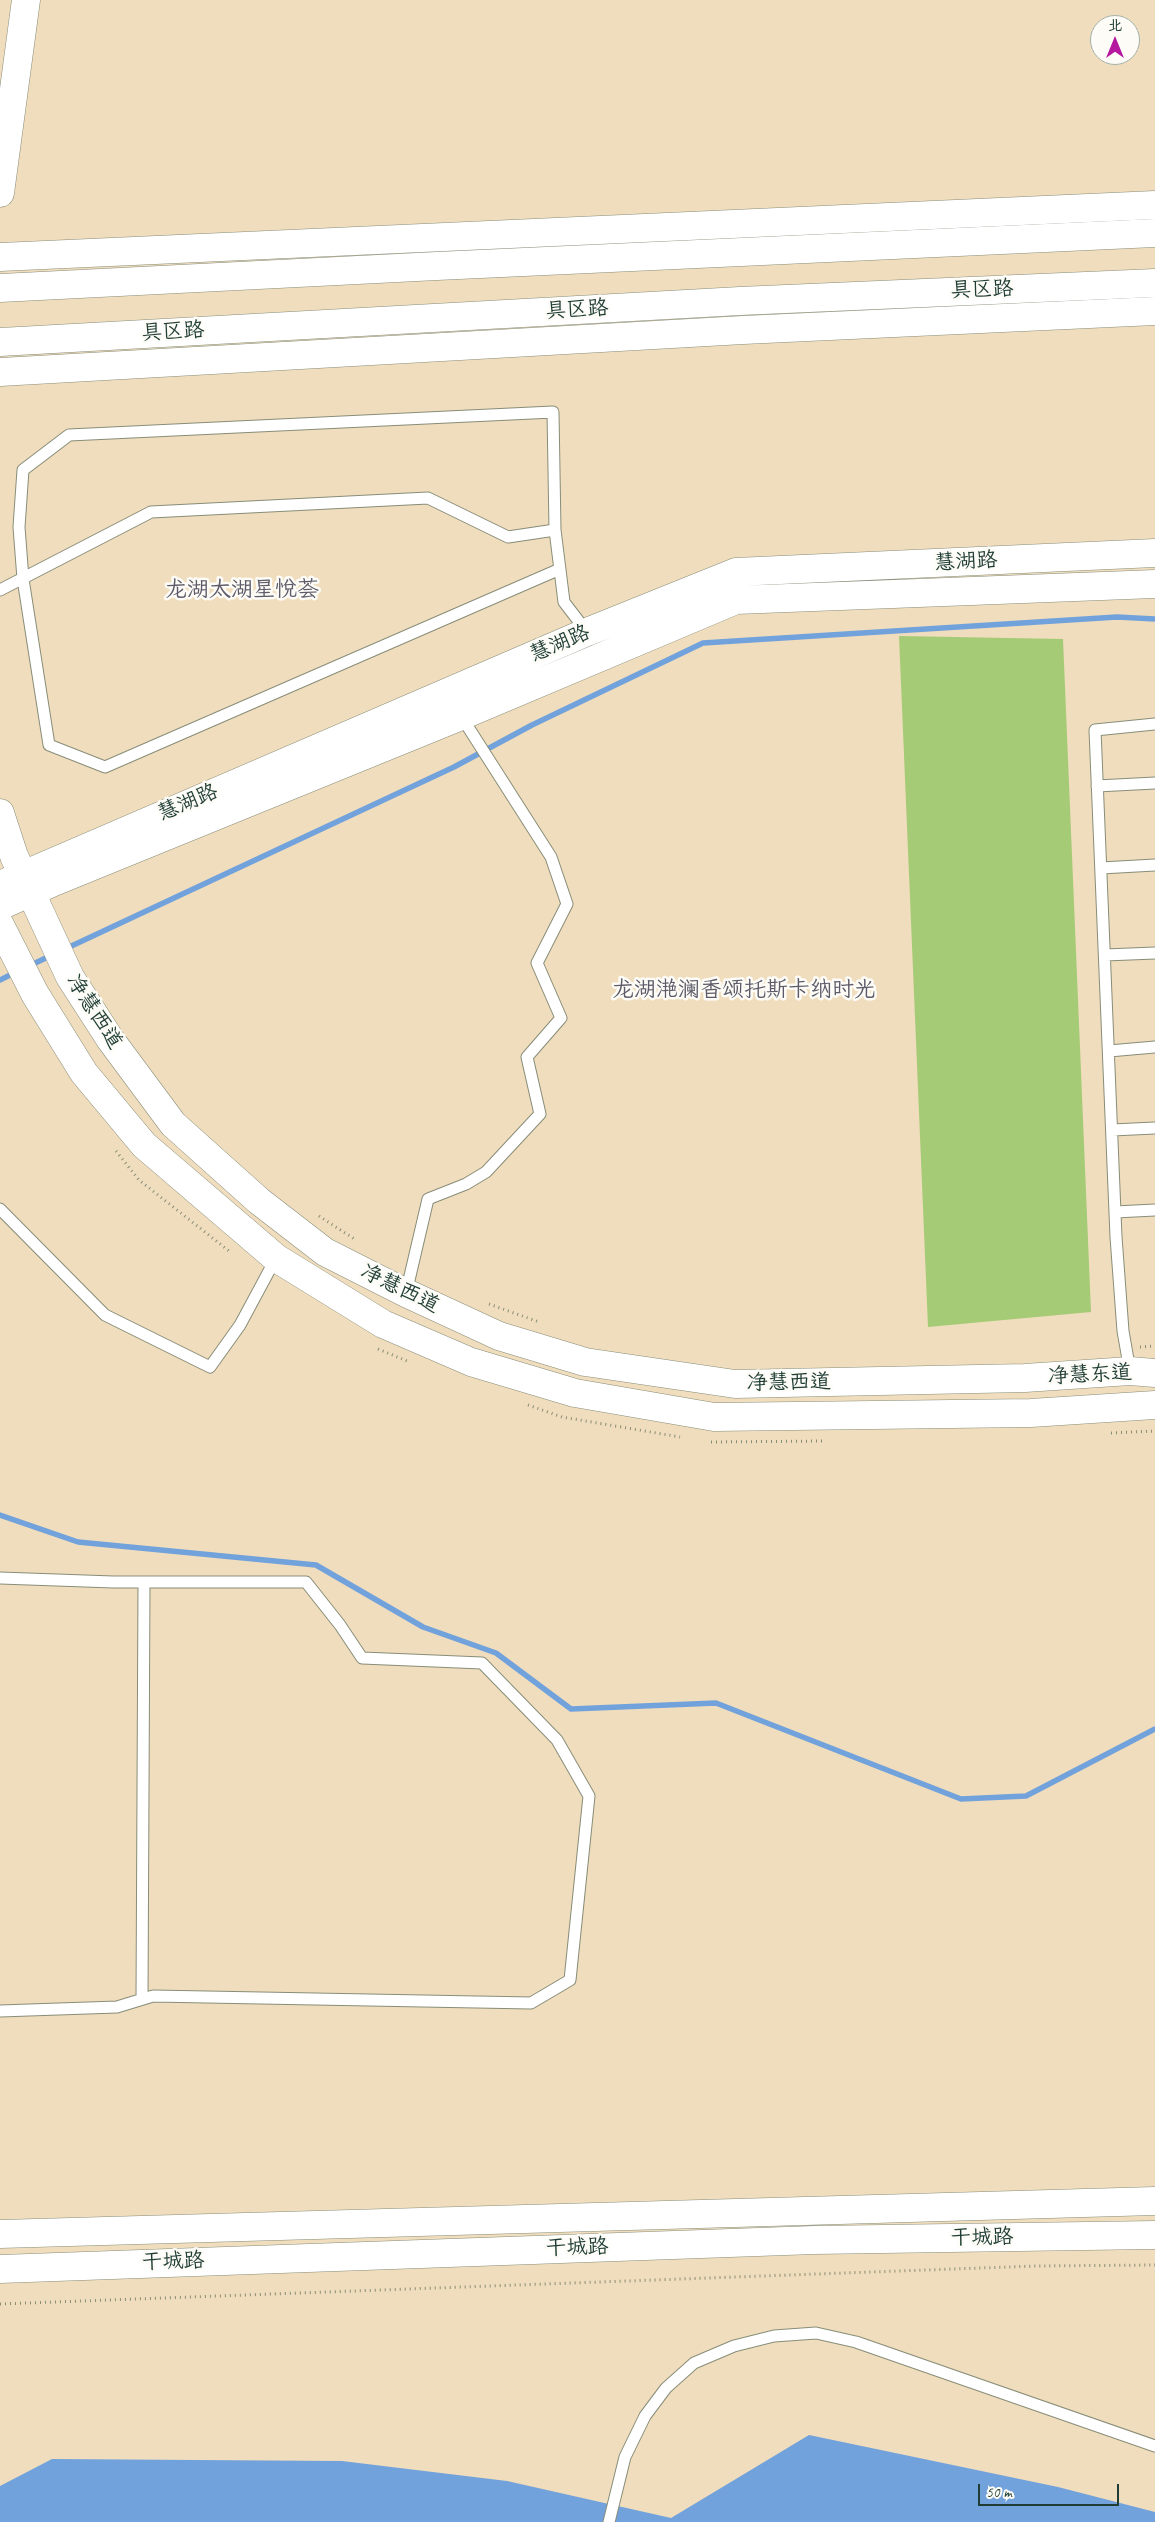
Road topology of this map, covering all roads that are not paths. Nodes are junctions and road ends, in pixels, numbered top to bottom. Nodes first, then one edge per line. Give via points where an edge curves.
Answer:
1 (26, 0) edge
2 (0, 193) edge
3 (1155, 205) edge
4 (1155, 233) edge
5 (498, 234) junction
6 (0, 257) edge
7 (437, 266) junction
8 (1155, 283) edge
9 (0, 288) edge
10 (1155, 311) edge
11 (0, 342) edge
12 (0, 372) edge
13 (555, 530) junction
14 (1155, 553) edge
15 (560, 569) junction
16 (23, 579) junction
17 (1155, 584) edge
18 (0, 590) edge
19 (587, 632) junction
20 (461, 716) junction
21 (1155, 724) edge
22 (1155, 782) edge
23 (1097, 786) junction
24 (0, 813) edge
25 (1155, 865) edge
26 (1101, 868) junction
27 (17, 884) edge
28 (0, 906) edge
29 (0, 925) edge
30 (1155, 952) edge
31 (1105, 955) junction
32 (1155, 1047) edge
33 (1109, 1051) junction
34 (1155, 1128) edge
35 (1112, 1130) junction
36 (0, 1209) edge
37 (1155, 1210) edge
38 (1115, 1212) junction
39 (276, 1258) junction
40 (406, 1293) junction
41 (1142, 1372) edge
42 (1025, 1378) joint
43 (1155, 1405) edge
44 (1031, 1413) joint
45 (0, 1578) edge
46 (144, 1582) junction
47 (142, 1999) junction
48 (0, 2011) edge
49 (1155, 2201) edge
50 (0, 2234) edge
51 (1155, 2235) edge
52 (0, 2269) edge
53 (1155, 2446) edge
54 (609, 2522) edge

1 - 2 main road
3 - 5 main road
4 - 7 main road
5 - 6 main road
5 - 7 main road
7 - 9 main road
8 - 11 main road, 具区路 via 750,300
10 - 12 main road via 742,330
13 - 15 lane
13 - 16 lane via 508,537 428,498 151,512
13 - 16 lane via 553,412 69,435 23,470 19,527
14 - 19 main road, 慧湖路 via 736,572
15 - 16 lane via 105,767 49,745
15 - 19 lane via 564,602
16 - 18 lane
17 - 20 main road, 慧湖路 via 736,600
19 - 27 main road, 慧湖路
20 - 27 main road, 慧湖路
20 - 40 lane via 551,857 567,904 537,964 561,1018 526,1057 540,1114 486,1172 428,1199
21 - 23 lane via 1095,730
22 - 23 lane
23 - 26 lane
24 - 27 main road, 净慧西道
25 - 26 lane
26 - 31 lane
27 - 28 main road, 慧湖路
27 - 40 main road, 净慧西道 via 110,1039 173,1124 259,1201 325,1252
29 - 39 main road, 净慧西道 via 35,994 84,1073 144,1145
30 - 31 lane
31 - 33 lane
32 - 33 lane
33 - 35 lane
34 - 35 lane
35 - 38 lane
36 - 39 lane via 105,1315 210,1367 240,1325
37 - 38 lane
38 - 41 lane via 1123,1331
39 - 44 main road, 净慧西道 via 383,1324 471,1362 575,1392 714,1417
40 - 42 main road, 净慧西道 via 499,1336 585,1362 735,1384
41 - 42 main road, 净慧东道
43 - 44 main road, 净慧东道
45 - 46 lane
46 - 47 lane
46 - 47 lane via 306,1582 362,1658 482,1663 557,1740 589,1796 570,1980 531,2003 153,1996
47 - 48 lane via 117,2007
49 - 50 main road, 干城路
51 - 52 main road, 干城路 via 814,2240
53 - 54 lane via 856,2342 816,2333 774,2336 734,2346 694,2363 666,2388 645,2416 625,2457

